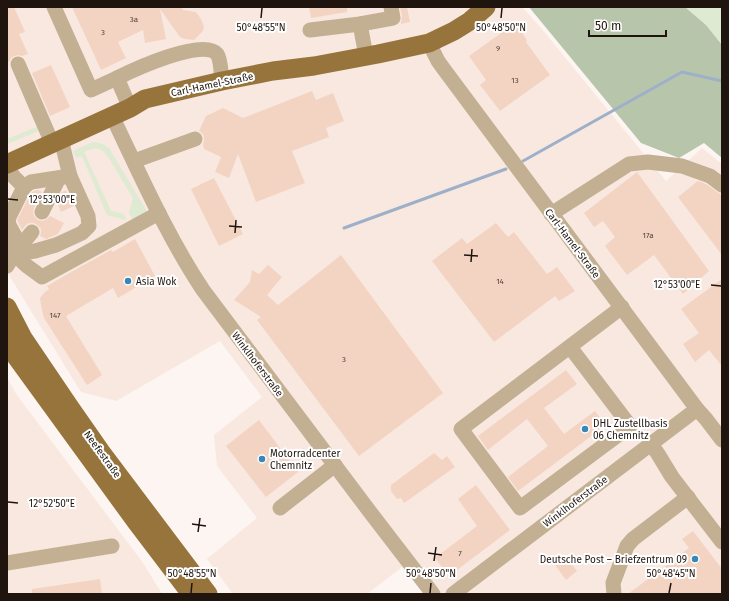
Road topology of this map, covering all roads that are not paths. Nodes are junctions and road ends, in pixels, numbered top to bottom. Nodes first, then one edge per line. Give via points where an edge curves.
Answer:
1 (54, 7) edge
2 (391, 7) edge
3 (486, 7) edge
4 (360, 24) junction
5 (310, 30) dead end
6 (429, 43) junction
7 (366, 56) junction
8 (18, 64) dead end
9 (117, 78) junction
10 (222, 81) junction
11 (130, 108) junction
12 (112, 116) junction
13 (195, 139) dead end
14 (56, 141) junction
15 (134, 161) junction
16 (7, 165) edge
17 (65, 177) junction
18 (722, 185) edge
19 (24, 187) junction
20 (42, 212) dead end
21 (159, 213) junction
22 (552, 214) junction
23 (32, 232) dead end
24 (11, 260) edge
25 (7, 307) edge
26 (622, 307) junction
27 (7, 339) edge
28 (570, 347) junction
29 (697, 409) junction
30 (722, 440) edge
31 (651, 444) junction
32 (335, 465) junction
33 (688, 497) junction
34 (280, 508) dead end
35 (722, 542) edge
36 (112, 546) dead end
37 (7, 563) edge
38 (190, 594) edge
39 (208, 594) edge
40 (434, 594) edge
41 (453, 594) edge
42 (614, 594) edge

1 - 9 street via 91,90
2 - 4 street via 393,18
3 - 6 main road, Carl-Hamel-Straße via 470,21
4 - 5 street
4 - 7 street
6 - 7 main road, Carl-Hamel-Straße
6 - 22 street, Carl-Hamel-Straße via 443,68
7 - 10 main road, Carl-Hamel-Straße
8 - 14 street
9 - 10 street via 167,57 205,49 216,53
9 - 11 street
10 - 11 main road, Carl-Hamel-Straße via 146,99
11 - 12 main road, Carl-Hamel-Straße
12 - 14 main road, Carl-Hamel-Straße
12 - 15 street, Winklhoferstraße
13 - 15 street
14 - 16 main road, Carl-Hamel-Straße
14 - 17 street
15 - 21 street, Winklhoferstraße
16 - 19 street
17 - 19 street via 31,182
17 - 20 street
17 - 24 street via 88,216 89,226 82,233 56,245
18 - 22 street via 710,176 682,166 648,162 629,164
19 - 24 street via 8,219 16,236
21 - 24 street via 42,277 27,266
21 - 32 street, Winklhoferstraße via 203,290
22 - 26 street, Carl-Hamel-Straße
23 - 24 street
25 - 39 main road, Neefestraße via 23,338 101,452
26 - 28 street
26 - 29 street, Carl-Hamel-Straße
27 - 38 main road, Neefestraße via 17,358
28 - 28 street via 461,430 520,508 630,426
29 - 30 street, Carl-Hamel-Straße
29 - 31 street, Winklhoferstraße
31 - 33 street
31 - 41 street, Winklhoferstraße
32 - 34 street
32 - 40 street, Winklhoferstraße
33 - 35 street
33 - 42 street via 633,539 613,583
36 - 37 street

